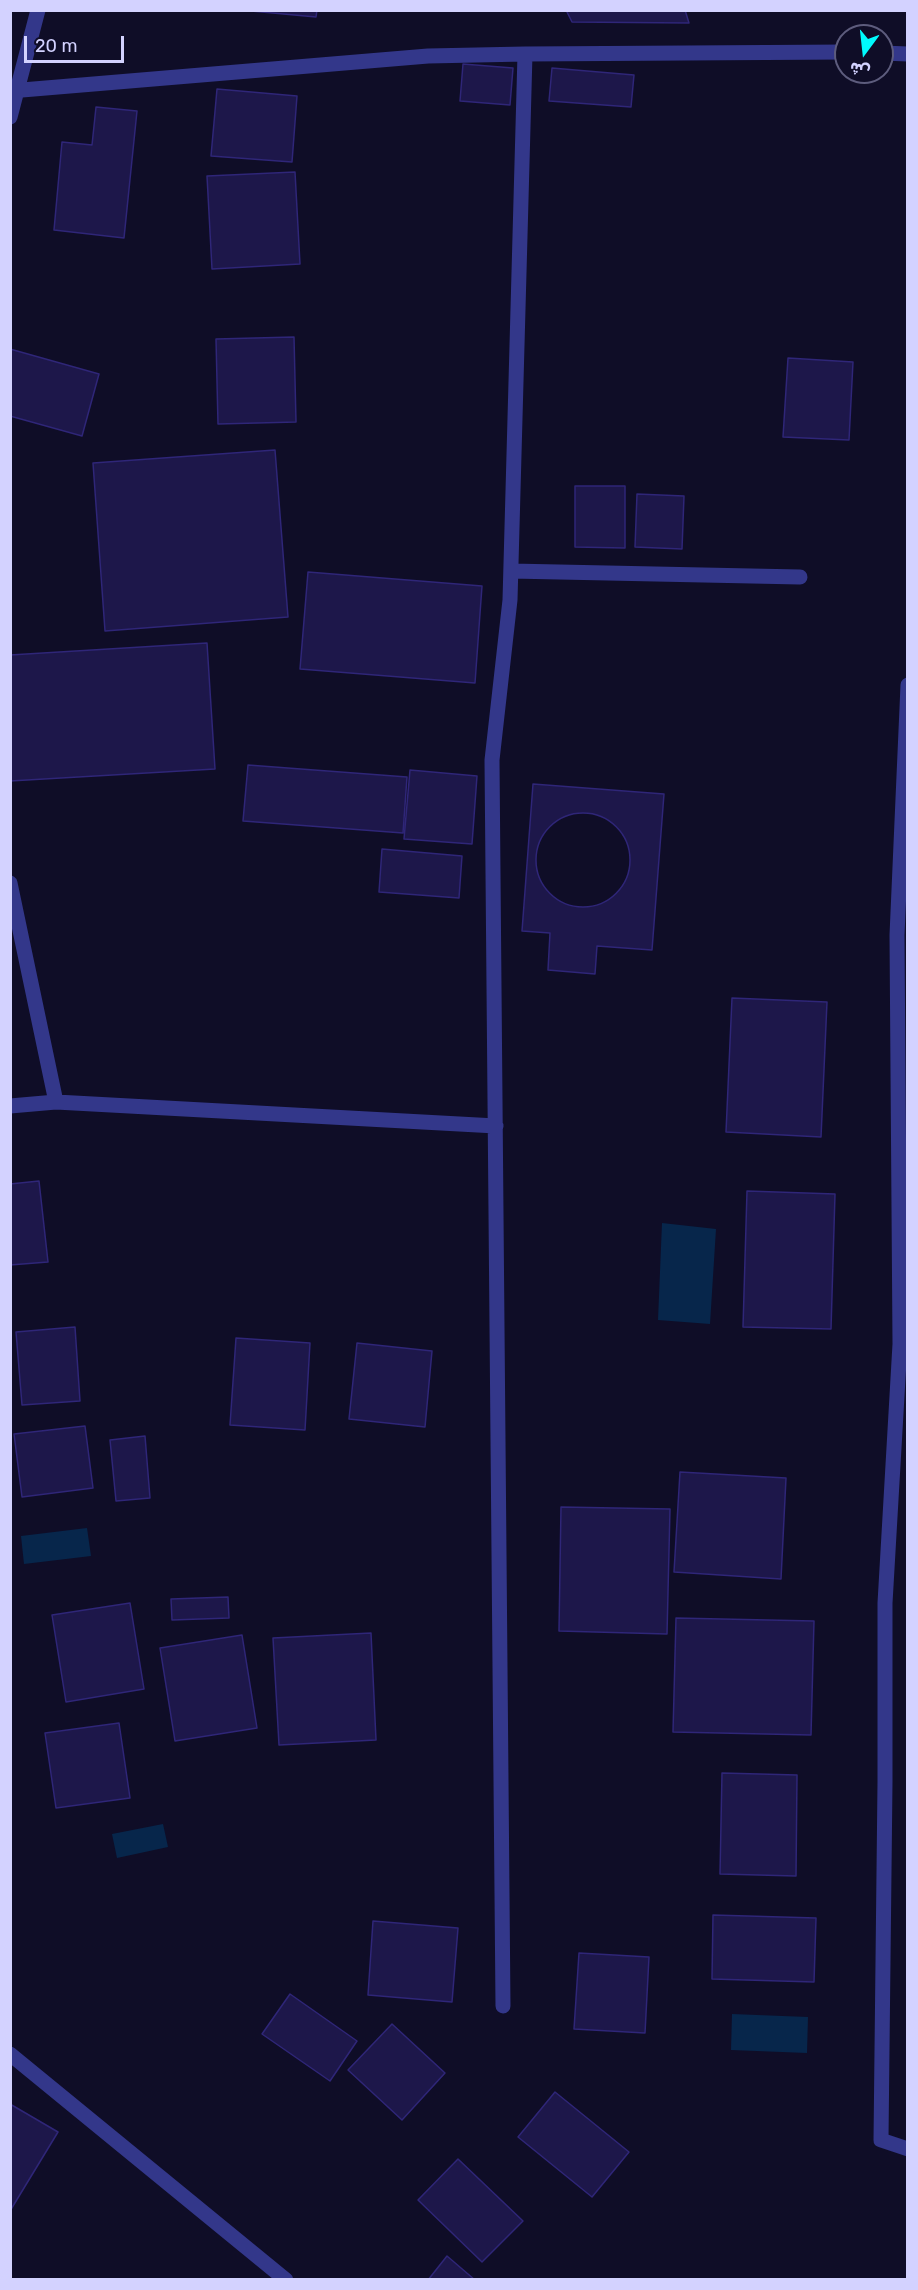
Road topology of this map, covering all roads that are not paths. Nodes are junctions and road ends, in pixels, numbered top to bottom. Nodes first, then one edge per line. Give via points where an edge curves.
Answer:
1 (38, 10) edge
2 (834, 52) edge
3 (525, 54) junction
4 (14, 91) edge
5 (10, 117) edge
6 (511, 571) junction
7 (800, 577) dead end
8 (908, 685) edge
9 (10, 883) edge
10 (56, 1102) junction
11 (10, 1106) edge
12 (496, 1125) junction
13 (904, 1344) edge
14 (503, 2006) dead end
15 (10, 2054) edge
16 (908, 2149) edge
17 (286, 2280) edge

1 - 4 street
2 - 3 street
3 - 4 street via 428,56
3 - 6 street
4 - 5 street
6 - 7 street
6 - 12 street via 492,760
8 - 13 street via 897,935
9 - 10 street
10 - 11 street
10 - 12 street
12 - 14 street
13 - 16 street via 885,1603 881,2140
15 - 17 street

